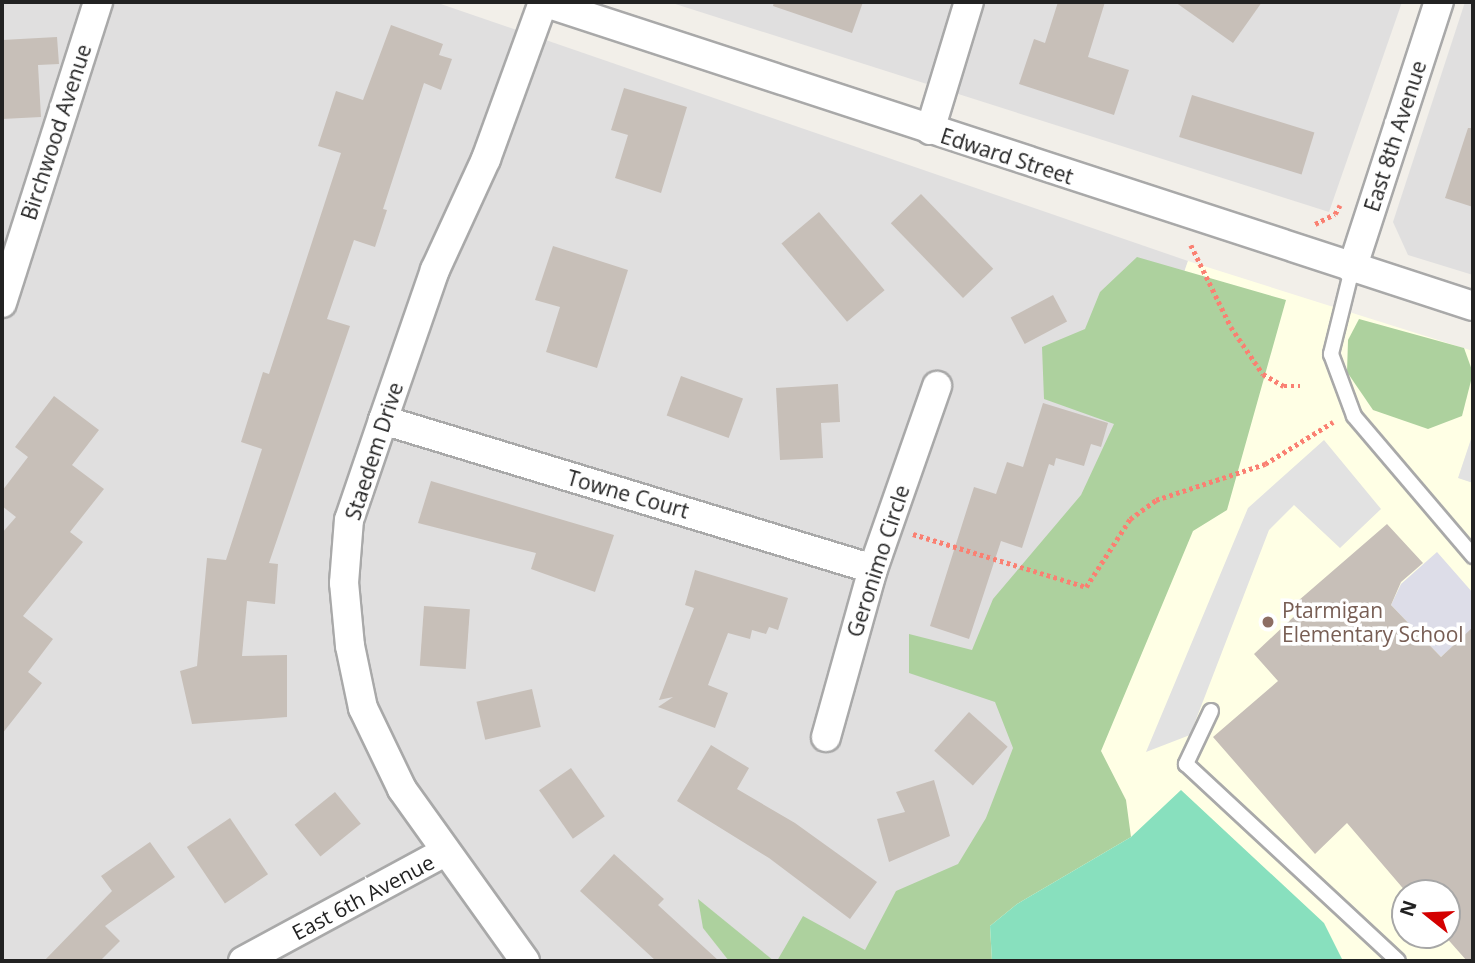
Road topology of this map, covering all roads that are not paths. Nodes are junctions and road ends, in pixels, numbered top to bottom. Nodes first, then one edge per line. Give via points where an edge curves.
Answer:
1 (98, 2) edge
2 (543, 2) edge
3 (969, 2) edge
4 (1438, 2) edge
5 (930, 130) junction
6 (1352, 269) junction
7 (2, 303) edge
8 (1473, 306) edge
9 (937, 386) dead end
10 (383, 420) junction
11 (1473, 556) edge
12 (873, 569) junction
13 (1211, 711) dead end
14 (825, 737) dead end
15 (445, 852) junction
16 (243, 961) edge
17 (525, 961) edge
18 (1398, 961) edge

1 - 7 street, Birchwood Avenue
2 - 5 street, Edward Street
2 - 10 street, Staedem Drive via 486,159 435,270
3 - 5 street
4 - 6 street, East 8th Avenue
5 - 6 street, Edward Street
6 - 8 street, Edward Street
6 - 11 lane via 1331,354 1352,411
9 - 12 street, Geronimo Circle
10 - 12 street, Towne Court
10 - 15 street, Staedem Drive via 349,520 344,583 350,646 363,708 402,789
12 - 14 street, Geronimo Circle
13 - 18 lane via 1186,764
15 - 16 street, East 6th Avenue
15 - 17 street, Staedem Drive

